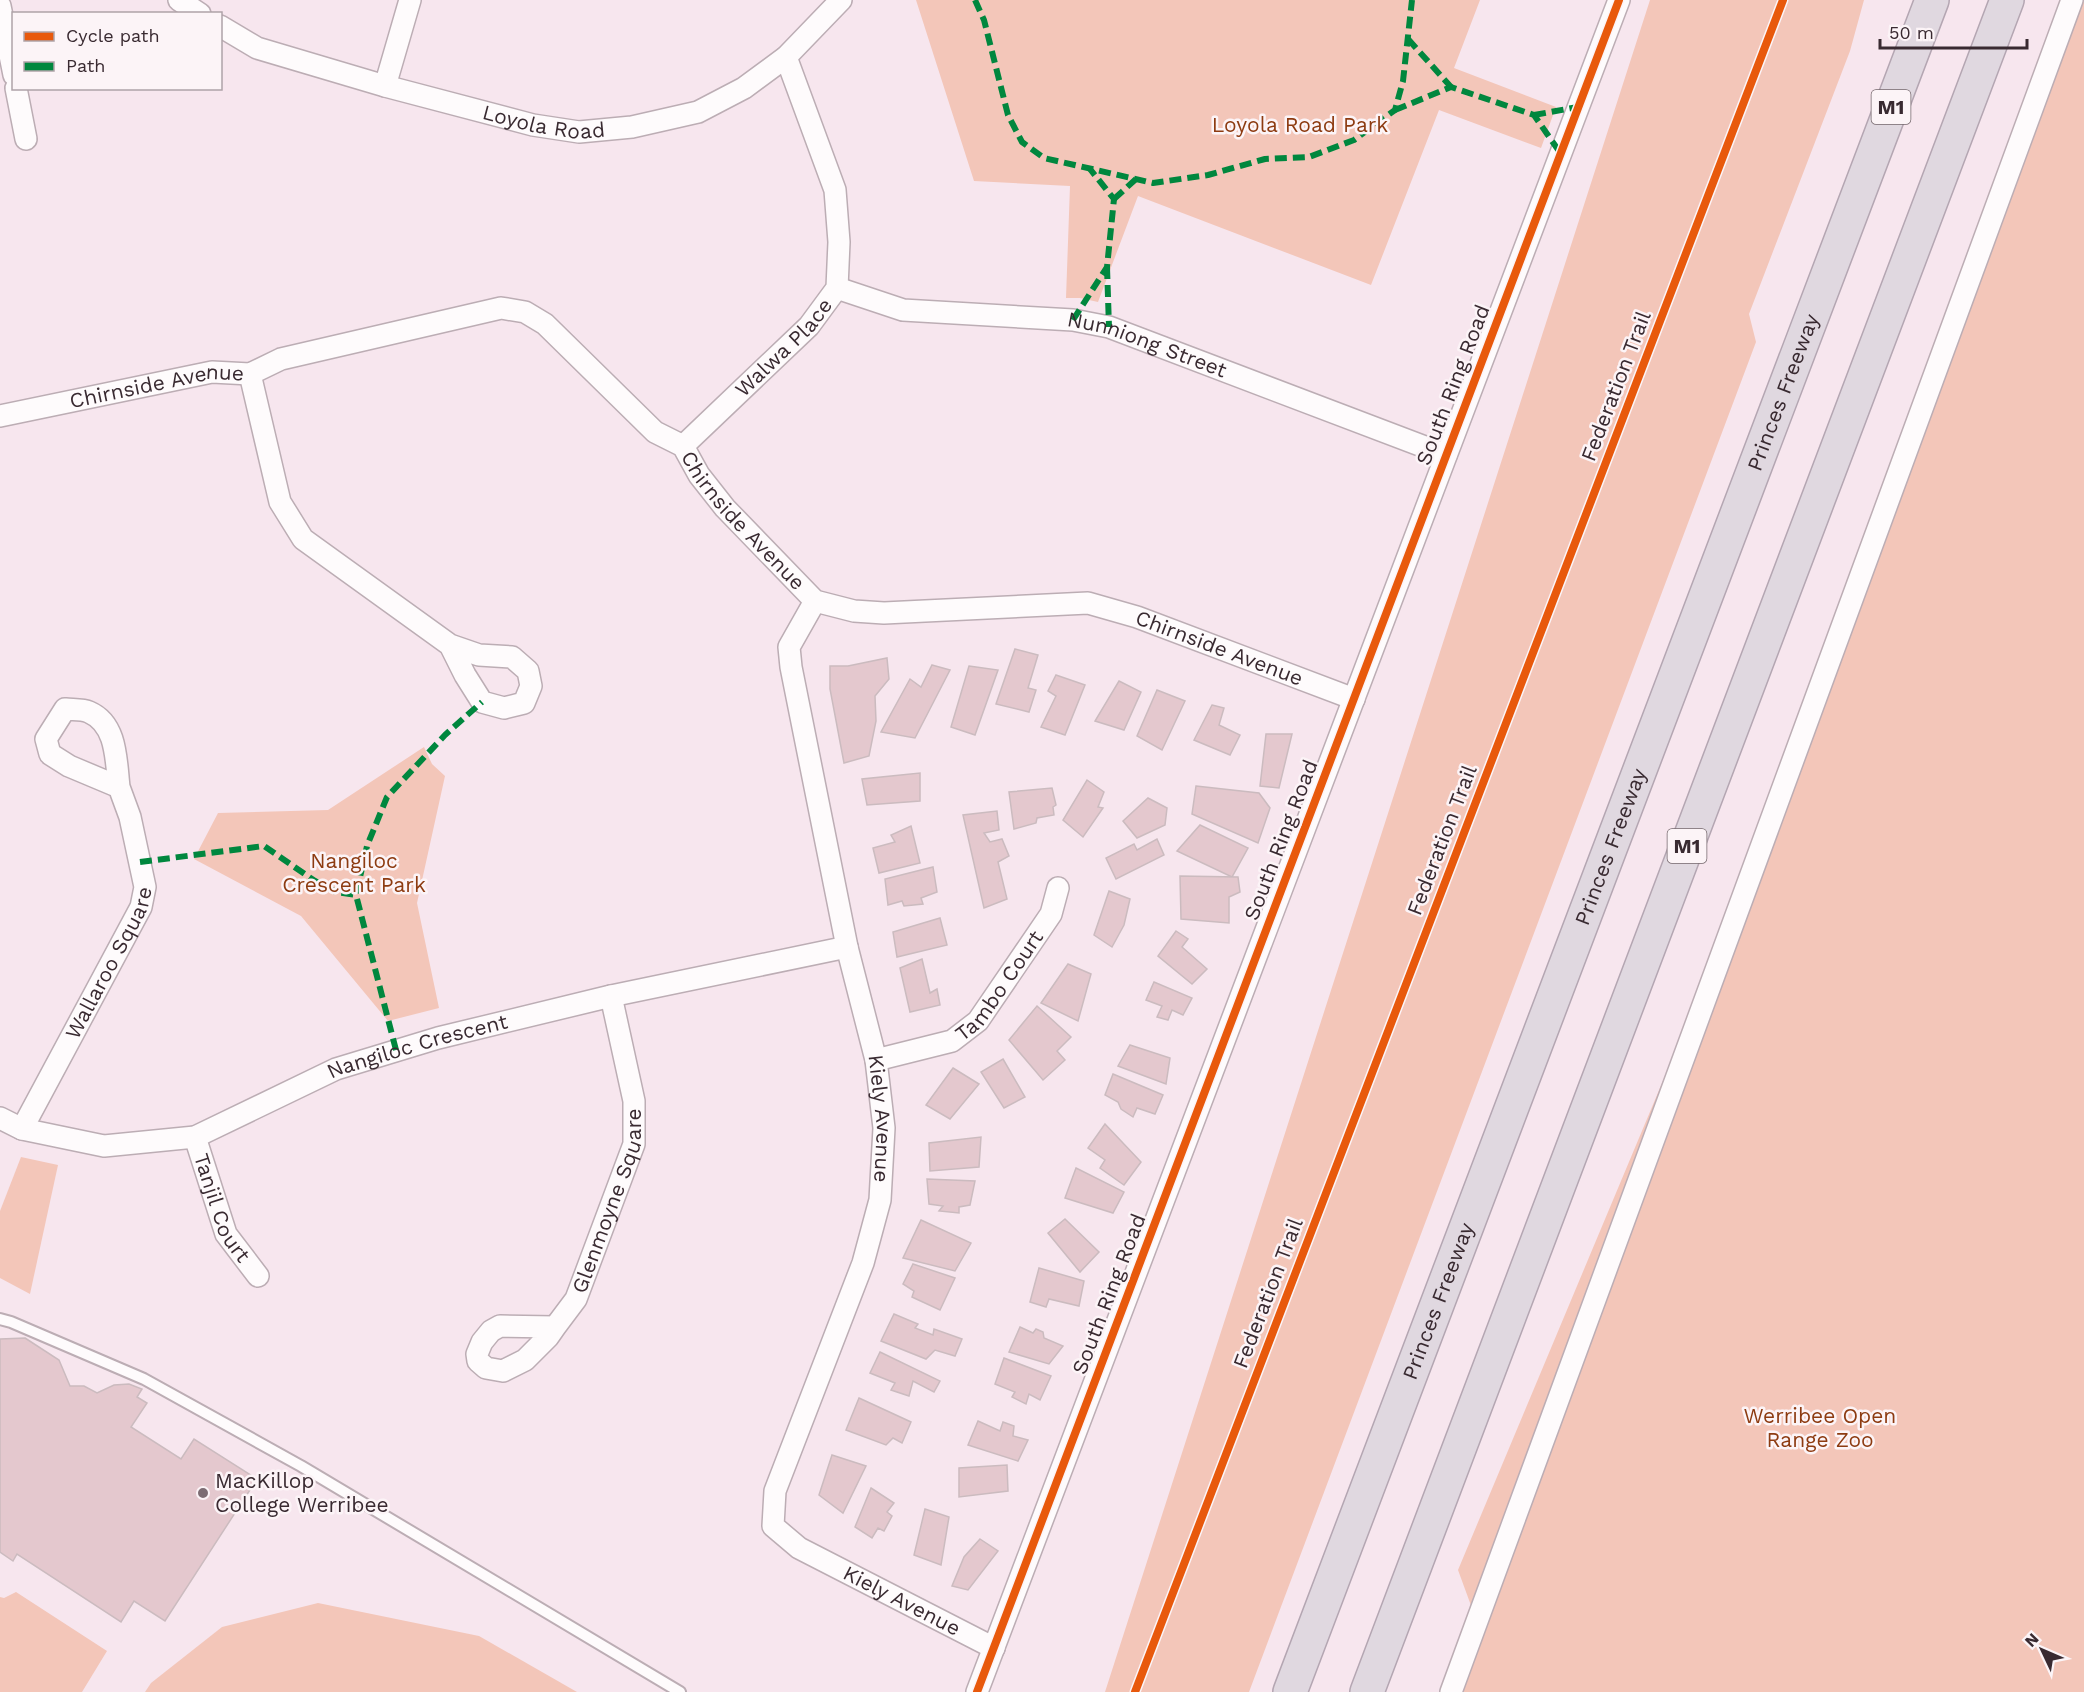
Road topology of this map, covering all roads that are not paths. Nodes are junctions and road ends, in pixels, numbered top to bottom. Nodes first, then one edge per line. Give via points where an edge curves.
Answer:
1 (179, 0) edge
2 (410, 0) edge
3 (841, 0) edge
4 (1618, 0) edge
5 (1908, 0) edge
6 (1932, 0) edge
7 (2007, 0) edge
8 (2072, 0) edge
9 (0, 6) edge
10 (197, 12) edge
11 (222, 27) edge
12 (786, 57) junction
13 (12, 65) edge
14 (385, 86) junction
15 (16, 90) edge
16 (26, 139) dead end
17 (1851, 214) junction
18 (837, 288) junction
19 (250, 374) junction
20 (0, 416) edge
21 (683, 446) junction
22 (1446, 455) junction
23 (815, 601) junction
24 (450, 645) dead end
25 (1354, 699) junction
26 (119, 787) dead end
27 (1058, 888) dead end
28 (848, 946) junction
29 (611, 996) junction
30 (876, 1059) junction
31 (0, 1118) edge
32 (22, 1129) junction
33 (195, 1137) junction
34 (258, 1276) dead end
35 (0, 1318) edge
36 (555, 1327) dead end
37 (994, 1648) junction
38 (680, 1692) edge
39 (977, 1692) edge
40 (1290, 1692) edge
41 (1367, 1692) edge
42 (1451, 1692) edge

1 - 10 street
2 - 14 street
3 - 12 street, Loyola Road
4 - 22 street, South Ring Road
5 - 17 highway
6 - 17 highway, Princes Freeway / M1
7 - 41 highway, M1
8 - 42 street
9 - 13 street
11 - 14 street, Loyola Road via 256,48
12 - 14 street, Loyola Road via 744,88 698,112 632,127 579,132 533,125
12 - 18 street, Walwa Place via 835,190
15 - 16 street
17 - 40 highway, Princes Freeway / M1
18 - 21 street, Walwa Place via 809,326
18 - 22 street, Nunniong Street via 903,310 1073,320 1109,327
19 - 20 street, Chirnside Avenue via 212,372
19 - 21 street, Chirnside Avenue via 281,358 501,308 525,312 545,324 655,432
19 - 24 street via 280,502 303,539
21 - 23 street, Chirnside Avenue via 699,475 725,508
22 - 25 street, South Ring Road
23 - 25 street, Chirnside Avenue via 854,611 884,613 1088,603 1137,616
23 - 28 street, Kiely Avenue via 789,646 791,667
25 - 37 street, South Ring Road
26 - 32 street, Wallaroo Square via 130,817 145,887 141,907
27 - 30 street, Tambo Court via 1052,914 978,1021 952,1041
28 - 29 street, Nangiloc Crescent
28 - 30 street, Kiely Avenue
29 - 33 street, Nangiloc Crescent via 438,1038 336,1069
29 - 36 street, Glenmoyne Square via 634,1101 634,1144 576,1299
30 - 37 street, Kiely Avenue via 884,1128 880,1200 863,1263 775,1491 773,1526 800,1548
31 - 32 street, Nangiloc Crescent
32 - 33 street, Nangiloc Crescent via 104,1146
33 - 34 street, Tanjil Court via 226,1234
35 - 38 lane via 144,1379 301,1466
37 - 39 street, South Ring Road

